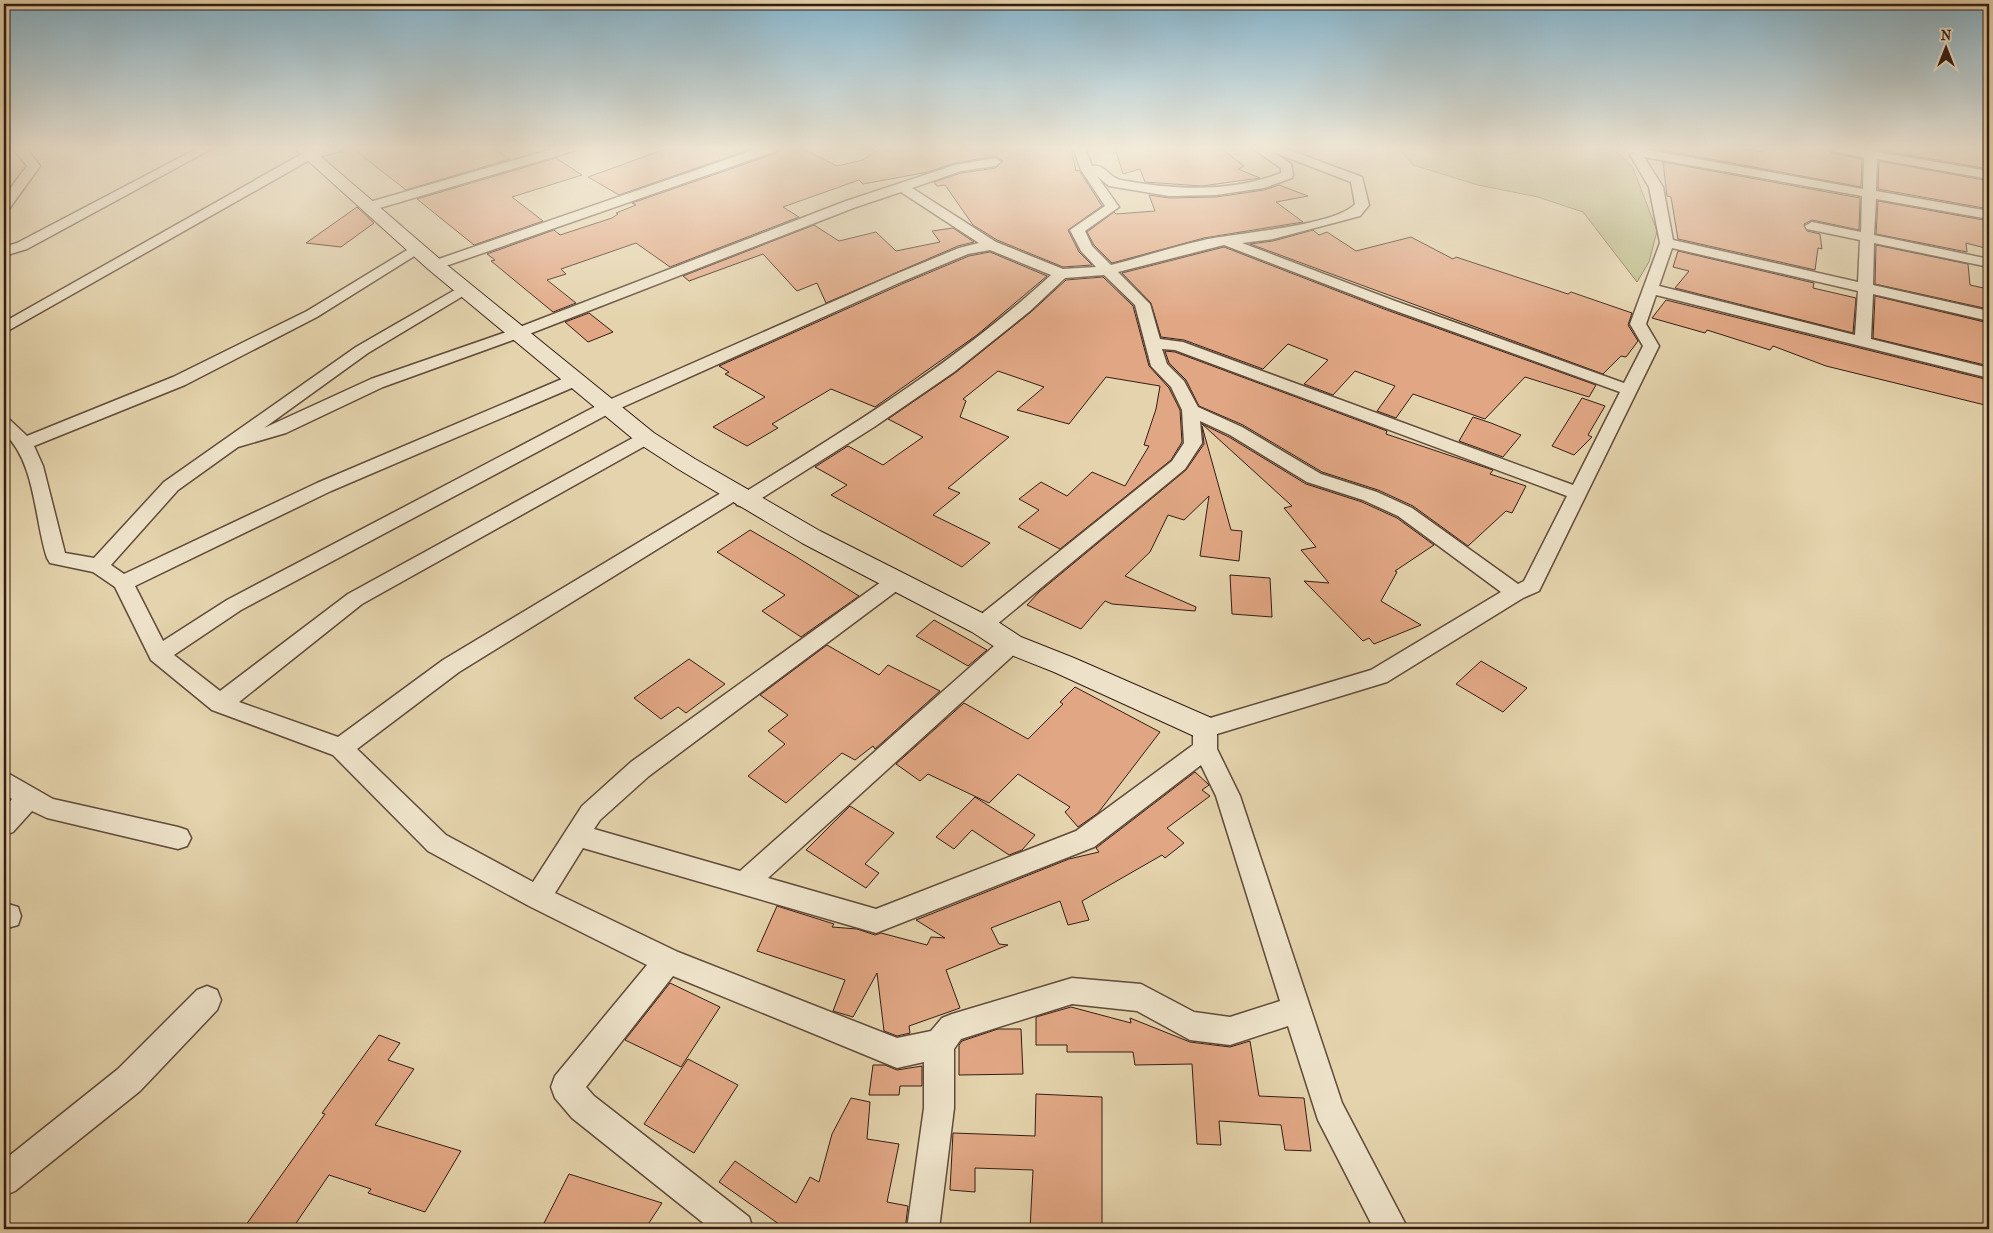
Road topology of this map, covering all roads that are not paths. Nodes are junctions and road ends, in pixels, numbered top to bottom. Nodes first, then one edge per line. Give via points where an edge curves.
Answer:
1 (98, 206) edge
2 (214, 206) edge
3 (373, 206) edge
4 (606, 206) edge
5 (849, 206) edge
6 (930, 206) edge
7 (1111, 206) edge
8 (1362, 206) edge
9 (1660, 206) edge
10 (1869, 206) edge
11 (1940, 206) edge
12 (368, 207) joint
13 (1989, 215) edge
14 (1812, 226) dead end
15 (1868, 238) junction
16 (1225, 241) junction
17 (1667, 243) junction
18 (991, 245) junction
19 (417, 250) junction
20 (4, 252) edge
21 (1989, 263) edge
22 (435, 265) junction
23 (1109, 270) junction
24 (1061, 274) junction
25 (1864, 288) junction
26 (1652, 289) junction
27 (465, 290) junction
28 (1989, 316) edge
29 (4, 328) edge
30 (518, 333) junction
31 (1863, 342) junction
32 (1154, 344) junction
33 (1989, 373) edge
34 (575, 380) junction
35 (1629, 390) junction
36 (608, 407) junction
37 (1191, 410) junction
38 (4, 424) edge
39 (646, 438) junction
40 (231, 443) junction
41 (23, 444) junction
42 (1579, 494) junction
43 (738, 498) junction
44 (99, 566) junction
45 (895, 582) junction
46 (123, 583) junction
47 (1516, 593) junction
48 (982, 625) junction
49 (1012, 644) junction
50 (159, 654) junction
51 (220, 704) junction
52 (1205, 738) junction
53 (341, 748) junction
54 (4, 781) edge
55 (29, 797) junction
56 (4, 825) edge
57 (576, 834) junction
58 (178, 838) dead end
59 (745, 883) junction
60 (538, 898) junction
61 (668, 961) junction
62 (207, 1000) dead end
63 (1296, 1009) junction
64 (939, 1044) junction
65 (4, 1180) edge
66 (736, 1229) edge
67 (923, 1229) edge
68 (1392, 1229) edge

1 - 20 street via 22,246
2 - 29 street
3 - 12 street
4 - 22 street
5 - 30 street
6 - 18 street
7 - 23 street via 1077,230 1086,248
8 - 16 street via 1355,213 1311,226
9 - 17 street
10 - 15 street
11 - 13 street
12 - 19 street
14 - 15 street
15 - 21 street
15 - 25 street
16 - 23 street
16 - 35 street
17 - 25 street
17 - 26 street
18 - 24 street
18 - 36 street via 964,251 896,279
19 - 22 street
19 - 41 street via 312,314 179,381
22 - 27 street
23 - 24 street
23 - 32 street via 1142,304
24 - 43 street via 1022,312 920,390
25 - 28 street
25 - 31 street
26 - 31 street
26 - 35 street via 1638,324 1650,346
27 - 30 street
27 - 40 street via 362,350
30 - 34 street
30 - 40 street via 377,383 280,429
31 - 33 street
32 - 37 street via 1160,366 1178,385
32 - 42 street via 1177,345
34 - 36 street
34 - 46 street via 324,487
35 - 42 street
36 - 39 street
36 - 50 street via 234,605
37 - 47 street via 1236,431 1314,478 1370,496 1405,512
37 - 48 street via 1193,443 1179,464
38 - 41 street
39 - 43 street
39 - 51 street via 355,599
40 - 44 street via 171,486
41 - 44 street via 33,466 56,558
42 - 47 street via 1532,586
43 - 45 street
43 - 53 street via 451,666
44 - 46 street
45 - 48 street
45 - 57 street via 640,769 591,813
46 - 50 street
47 - 52 street via 1379,676
48 - 49 street
49 - 52 street via 1064,665
49 - 59 street
50 - 51 street
51 - 53 street
52 - 59 street via 1085,839 876,921
52 - 63 street via 1228,796
53 - 60 street via 437,843
54 - 55 street
55 - 56 street
55 - 58 street via 47,808
57 - 59 street
57 - 60 street
60 - 61 street
61 - 64 street via 897,1053
61 - 66 street via 566,1087 583,1108
62 - 65 street via 130,1080
63 - 64 street via 1230,1031 1190,1026 1142,998 1072,991 952,1028
63 - 68 street via 1329,1109
64 - 67 street via 939,1108

